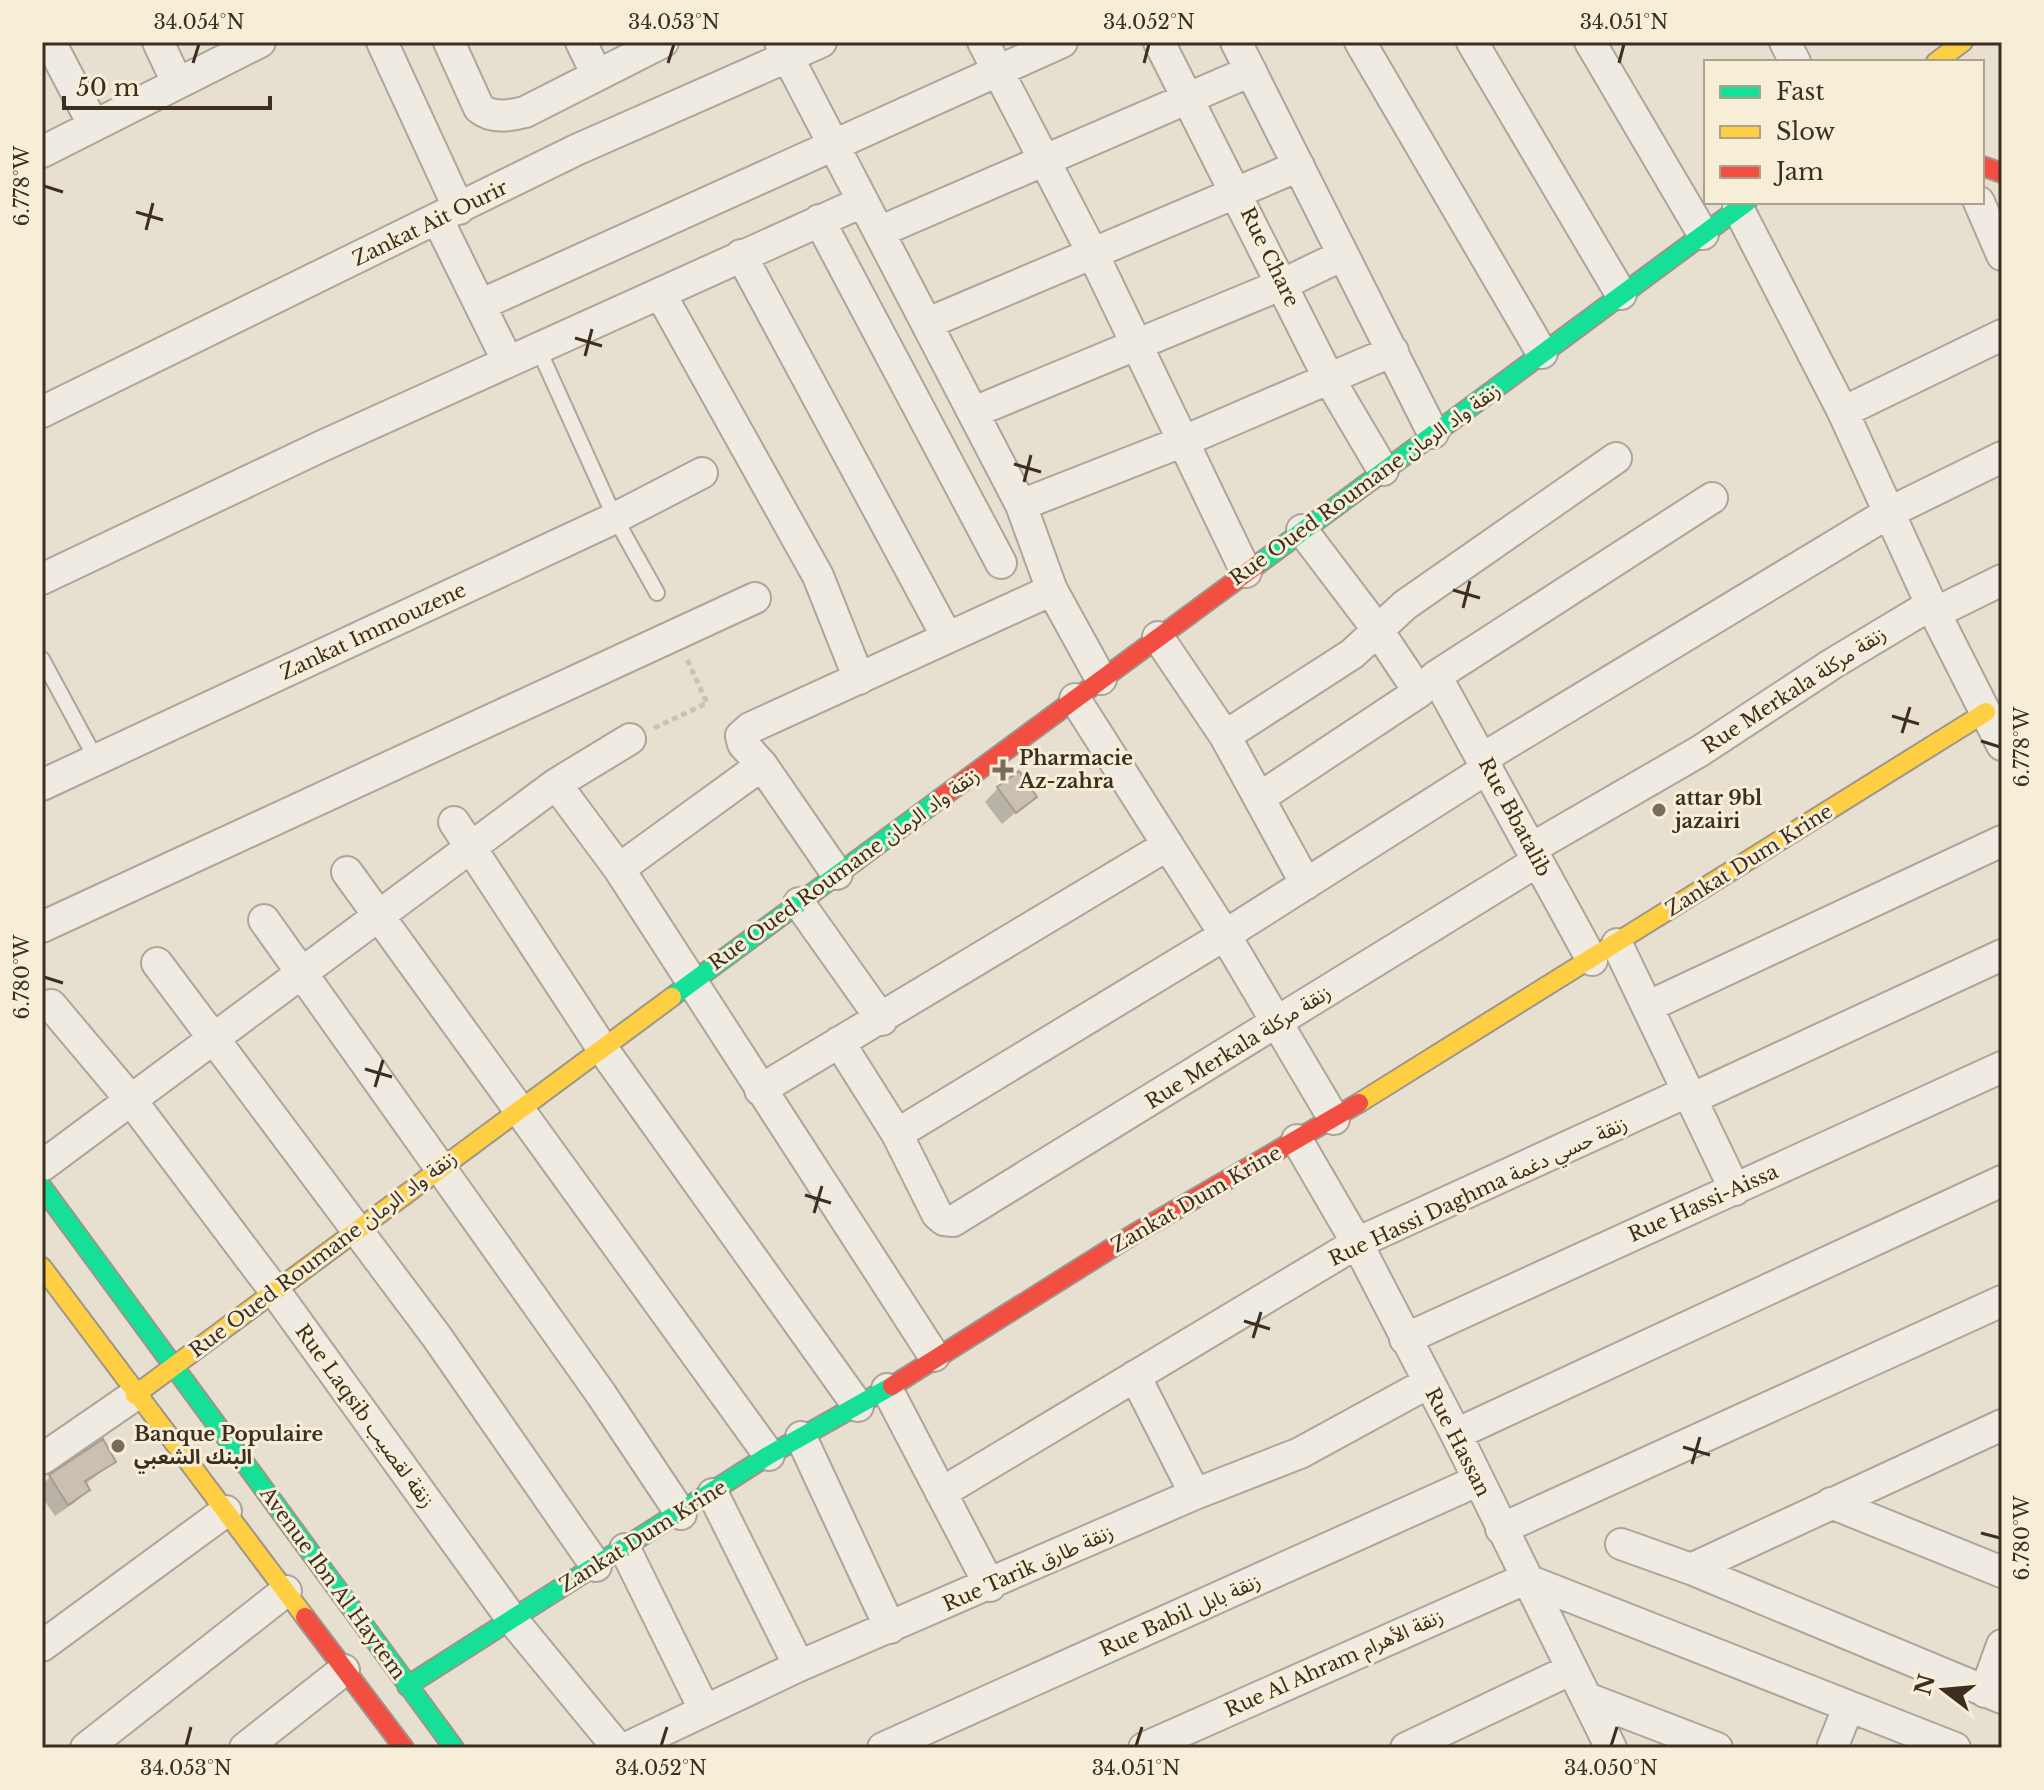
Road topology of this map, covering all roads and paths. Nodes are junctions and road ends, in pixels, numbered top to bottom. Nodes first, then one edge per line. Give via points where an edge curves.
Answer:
1 (50, 42) edge
2 (158, 42) edge
3 (260, 42) edge
4 (382, 42) edge
5 (449, 42) edge
6 (581, 42) edge
7 (663, 42) edge
8 (821, 42) edge
9 (983, 42) edge
10 (1062, 42) edge
11 (1159, 42) edge
12 (1236, 42) edge
13 (1360, 42) edge
14 (1472, 42) edge
15 (1590, 42) edge
16 (1785, 42) edge
17 (1963, 42) edge
18 (784, 50) edge
19 (1794, 60) edge
20 (1939, 60) edge
21 (998, 71) junction
22 (1251, 71) junction
23 (597, 75) junction
24 (177, 82) junction
25 (1189, 99) junction
26 (94, 126) junction
27 (832, 144) junction
28 (42, 152) edge
29 (1043, 163) junction
30 (1299, 166) junction
31 (1238, 192) junction
32 (862, 202) junction
33 (1980, 204) edge
34 (1742, 205) edge
35 (448, 214) junction
36 (819, 220) junction
37 (881, 231) junction
38 (1703, 234) junction
39 (1093, 254) junction
40 (741, 255) junction
41 (2002, 255) edge
42 (1341, 256) junction
43 (1283, 284) junction
44 (660, 293) junction
45 (1621, 294) junction
46 (480, 305) junction
47 (928, 323) junction
48 (2002, 335) edge
49 (1135, 344) junction
50 (538, 348) junction
51 (1393, 351) junction
52 (1542, 353) junction
53 (508, 362) junction
54 (1328, 377) junction
55 (42, 412) edge
56 (974, 412) junction
57 (1843, 412) junction
58 (1433, 433) junction
59 (1184, 441) junction
60 (2002, 457) edge
61 (1616, 458) dead end
62 (1383, 470) junction
63 (702, 473) dead end
64 (1712, 498) dead end
65 (1021, 505) junction
66 (1890, 512) junction
67 (615, 518) junction
68 (1302, 530) junction
69 (1001, 563) dead end
70 (1246, 572) junction
71 (42, 579) edge
72 (2002, 580) edge
73 (1052, 590) junction
74 (657, 593) dead end
75 (755, 598) dead end
76 (1934, 609) junction
77 (1377, 629) junction
78 (677, 636) junction
79 (947, 637) junction
80 (1158, 637) junction
81 (42, 659) edge
82 (859, 679) junction
83 (1101, 679) junction
84 (1428, 684) junction
85 (1075, 699) junction
86 (1997, 731) edge
87 (1225, 736) junction
88 (630, 739) joint
89 (96, 759) junction
90 (1486, 763) junction
91 (762, 765) junction
92 (556, 784) junction
93 (42, 785) edge
94 (1259, 798) junction
95 (454, 822) dead end
96 (2002, 841) edge
97 (1168, 845) junction
98 (471, 848) junction
99 (1535, 855) junction
100 (619, 869) junction
101 (347, 872) dead end
102 (837, 874) junction
103 (1306, 884) junction
104 (799, 903) junction
105 (381, 918) junction
106 (264, 920) dead end
107 (42, 927) edge
108 (1225, 935) junction
109 (1617, 944) junction
110 (2002, 955) edge
111 (1592, 960) junction
112 (157, 963) dead end
113 (301, 977) junction
114 (692, 982) junction
115 (51, 1005) dead end
116 (1649, 1006) junction
117 (882, 1020) junction
118 (1278, 1024) junction
119 (215, 1038) junction
120 (839, 1042) junction
121 (602, 1048) junction
122 (2002, 1067) edge
123 (760, 1090) junction
124 (1691, 1095) junction
125 (131, 1100) junction
126 (519, 1109) junction
127 (1334, 1119) junction
128 (897, 1134) junction
129 (1297, 1140) junction
130 (42, 1166) edge
131 (439, 1168) junction
132 (2002, 1181) edge
133 (42, 1187) edge
134 (1735, 1190) junction
135 (357, 1229) junction
136 (1357, 1243) junction
137 (42, 1267) edge
138 (274, 1290) junction
139 (2002, 1301) edge
140 (1405, 1339) junction
141 (934, 1356) junction
142 (175, 1364) junction
143 (1135, 1376) junction
144 (1428, 1383) junction
145 (887, 1389) junction
146 (135, 1395) junction
147 (858, 1406) junction
148 (2002, 1425) edge
149 (1456, 1434) junction
150 (801, 1437) junction
151 (769, 1455) junction
152 (42, 1459) edge
153 (1477, 1481) junction
154 (941, 1493) junction
155 (713, 1494) junction
156 (1195, 1494) junction
157 (1831, 1503) junction
158 (226, 1511) junction
159 (681, 1514) junction
160 (1501, 1529) junction
161 (1621, 1544) dead end
162 (625, 1549) junction
163 (596, 1566) junction
164 (1691, 1569) junction
165 (2002, 1572) edge
166 (1525, 1579) junction
167 (990, 1586) junction
168 (286, 1591) junction
169 (511, 1618) junction
170 (890, 1628) junction
171 (2002, 1645) edge
172 (42, 1646) edge
173 (799, 1666) junction
174 (344, 1670) junction
175 (1570, 1670) junction
176 (407, 1686) junction
177 (1994, 1695) edge
178 (1587, 1698) junction
179 (1848, 1708) junction
180 (704, 1709) junction
181 (1941, 1745) edge
182 (86, 1748) edge
183 (245, 1748) edge
184 (404, 1748) edge
185 (454, 1748) edge
186 (618, 1748) edge
187 (626, 1748) edge
188 (883, 1748) edge
189 (1144, 1748) edge
190 (1406, 1748) edge
191 (1611, 1748) edge
192 (1717, 1748) edge
193 (1832, 1748) edge

1 - 26 street
2 - 24 street
3 - 24 street
4 - 35 street
5 - 23 street via 479,108 489,114 525,112
6 - 23 street
7 - 23 street
8 - 18 street, Zankat Ait Ourir
9 - 21 street
10 - 21 street
11 - 25 street, Rue Chare
12 - 22 street
13 - 52 street
14 - 45 street
15 - 38 street
16 - 19 street
17 - 20 street
18 - 27 street
18 - 35 street, Zankat Ait Ourir
21 - 27 street
21 - 29 street
22 - 25 street
22 - 30 street
24 - 26 street
25 - 29 street
25 - 31 street, Rue Chare
26 - 28 street
27 - 32 street
27 - 46 street
29 - 37 street
29 - 39 street
30 - 31 street
30 - 42 street
31 - 39 street
31 - 43 street, Rue Chare
32 - 36 street
32 - 37 street
33 - 41 street
34 - 38 street, Rue Oued Roumane زنقة واد الرمان
34 - 57 street
35 - 46 street
35 - 55 street, Zankat Ait Ourir
36 - 40 street
36 - 69 street
37 - 47 street
38 - 45 street, Rue Oued Roumane زنقة واد الرمان
39 - 47 street
39 - 49 street
40 - 44 street
40 - 79 street
42 - 43 street
42 - 51 street
43 - 49 street
43 - 54 street, Rue Chare
44 - 50 street
44 - 82 street via 818,576
45 - 52 street, Rue Oued Roumane زنقة واد الرمان
46 - 53 street
47 - 56 street
48 - 57 street
49 - 56 street
49 - 59 street
50 - 53 street
50 - 67 lane
51 - 54 street
51 - 58 street
52 - 58 street, Rue Oued Roumane زنقة واد الرمان
53 - 71 street
54 - 59 street
54 - 62 street, Rue Chare
56 - 65 street
57 - 66 street
58 - 62 street, Rue Oued Roumane زنقة واد الرمان
59 - 65 street
59 - 70 street
60 - 66 street
61 - 77 street
62 - 68 street, Rue Oued Roumane زنقة واد الرمان
63 - 67 street, Zankat Immouzene
64 - 84 street
65 - 73 street
66 - 76 street
66 - 90 street
67 - 74 lane
67 - 89 street, Zankat Immouzene
68 - 70 street, Rue Oued Roumane زنقة واد الرمان
68 - 77 street, Rue Bbatalib
70 - 80 street, Rue Oued Roumane زنقة واد الرمان
72 - 76 street, Rue Merkala زنقة مركلة
73 - 79 street
73 - 83 street
75 - 78 street
76 - 86 street
76 - 99 street, Rue Merkala زنقة مركلة via 1832,664
77 - 84 street, Rue Bbatalib
77 - 87 street via 1339,662
78 - 88 path via 707,703
78 - 107 street
79 - 82 street
80 - 83 street, Rue Oued Roumane زنقة واد الرمان
80 - 87 street
81 - 89 lane
82 - 91 street via 745,731 742,741
83 - 85 street, Rue Oued Roumane زنقة واد الرمان
84 - 90 street, Rue Bbatalib
84 - 94 street
85 - 97 street
85 - 102 street, Rue Oued Roumane زنقة واد الرمان
86 - 109 street, Zankat Dum Krine
87 - 94 street
88 - 92 street
89 - 93 street, Zankat Immouzene
90 - 99 street, Rue Bbatalib
90 - 103 street
91 - 100 street
91 - 102 street
92 - 98 street
92 - 100 street
94 - 103 street
95 - 98 street
96 - 116 street
97 - 108 street
97 - 117 street
98 - 105 street
98 - 121 street
99 - 111 street, Rue Bbatalib
99 - 118 street, Rue Merkala زنقة مركلة
100 - 114 street
101 - 105 street
102 - 104 street, Rue Oued Roumane زنقة واد الرمان
103 - 108 street
104 - 114 street, Rue Oued Roumane زنقة واد الرمان
104 - 117 street
105 - 113 street
105 - 126 street
106 - 113 street
108 - 118 street
108 - 128 street
109 - 111 street, Zankat Dum Krine
109 - 116 street
110 - 124 street, Rue Hassi Daghma زنقة حسي دغمة
111 - 127 street, Zankat Dum Krine
112 - 119 street
113 - 119 street
113 - 131 street
114 - 121 street, Rue Oued Roumane زنقة واد الرمان
114 - 123 street
115 - 125 street, Rue Laqsib زنقة لقصيب
116 - 124 street
117 - 120 street
118 - 127 street
118 - 128 street, Rue Merkala زنقة مركلة via 948,1221 937,1214
119 - 125 street
119 - 135 street
120 - 123 street
120 - 128 street
121 - 126 street, Rue Oued Roumane زنقة واد الرمان
121 - 147 street
122 - 134 street, Rue Hassi-Aissa
123 - 141 street
124 - 134 street
124 - 136 street, Rue Hassi Daghma زنقة حسي دغمة
125 - 130 street
125 - 138 street, Rue Laqsib زنقة لقصيب
126 - 131 street, Rue Oued Roumane زنقة واد الرمان
126 - 151 street
127 - 129 street, Zankat Dum Krine
129 - 136 street, Rue Hassan
129 - 141 street, Zankat Dum Krine
131 - 135 street, Rue Oued Roumane زنقة واد الرمان
131 - 159 street
132 - 149 street
133 - 142 street, Avenue Ibn Al Haytem
134 - 140 street, Rue Hassi-Aissa
135 - 138 street, Rue Oued Roumane زنقة واد الرمان
135 - 163 street
136 - 140 street, Rue Hassan
136 - 143 street, Rue Hassi Daghma زنقة حسي دغمة
137 - 146 street, Avenue Ibn Al Haytem
138 - 142 street, Rue Oued Roumane زنقة واد الرمان
138 - 169 street, Rue Laqsib زنقة لقصيب
139 - 160 street
140 - 144 street, Rue Hassan
141 - 145 street, Zankat Dum Krine
142 - 146 street, Rue Oued Roumane زنقة واد الرمان
142 - 176 street, Avenue Ibn Al Haytem
143 - 154 street, Rue Hassi Daghma زنقة حسي دغمة
143 - 156 street
144 - 149 street, Rue Hassan
144 - 156 street, Rue Tarik زنقة طارق via 1319,1444
145 - 147 street, Zankat Dum Krine
145 - 154 street
146 - 152 street
146 - 158 street, Avenue Ibn Al Haytem
147 - 150 street, Zankat Dum Krine
148 - 157 street
149 - 153 street, Rue Hassan
150 - 151 street, Zankat Dum Krine
150 - 170 street
151 - 155 street, Zankat Dum Krine
153 - 160 street, Rue Hassan
153 - 188 street, Rue Babil زنقة بابل
154 - 167 street
155 - 159 street, Zankat Dum Krine
155 - 173 street
156 - 167 street, Rue Tarik زنقة طارق
157 - 164 street
157 - 165 street
158 - 168 street, Avenue Ibn Al Haytem
158 - 172 street
159 - 162 street, Zankat Dum Krine
160 - 166 street, Rue Hassan
161 - 164 street
162 - 163 street, Zankat Dum Krine
162 - 180 street
163 - 169 street, Zankat Dum Krine
164 - 177 street
166 - 175 street, Rue Hassan
166 - 179 street
166 - 189 street, Rue Al Ahram زنقة الأهرام
167 - 170 street, Rue Tarik زنقة طارق
168 - 174 street, Avenue Ibn Al Haytem
168 - 182 street
169 - 176 street, Zankat Dum Krine
169 - 186 street, Rue Laqsib زنقة لقصيب
170 - 173 street, Rue Tarik زنقة طارق
171 - 177 street
173 - 180 street, Rue Tarik زنقة طارق
174 - 183 street
174 - 184 street, Avenue Ibn Al Haytem
175 - 178 street, Rue Hassan
175 - 190 street
176 - 185 street, Avenue Ibn Al Haytem
178 - 191 street, Rue Hassan
178 - 192 street
179 - 181 street
179 - 193 street
180 - 187 street, Rue Tarik زنقة طارق

